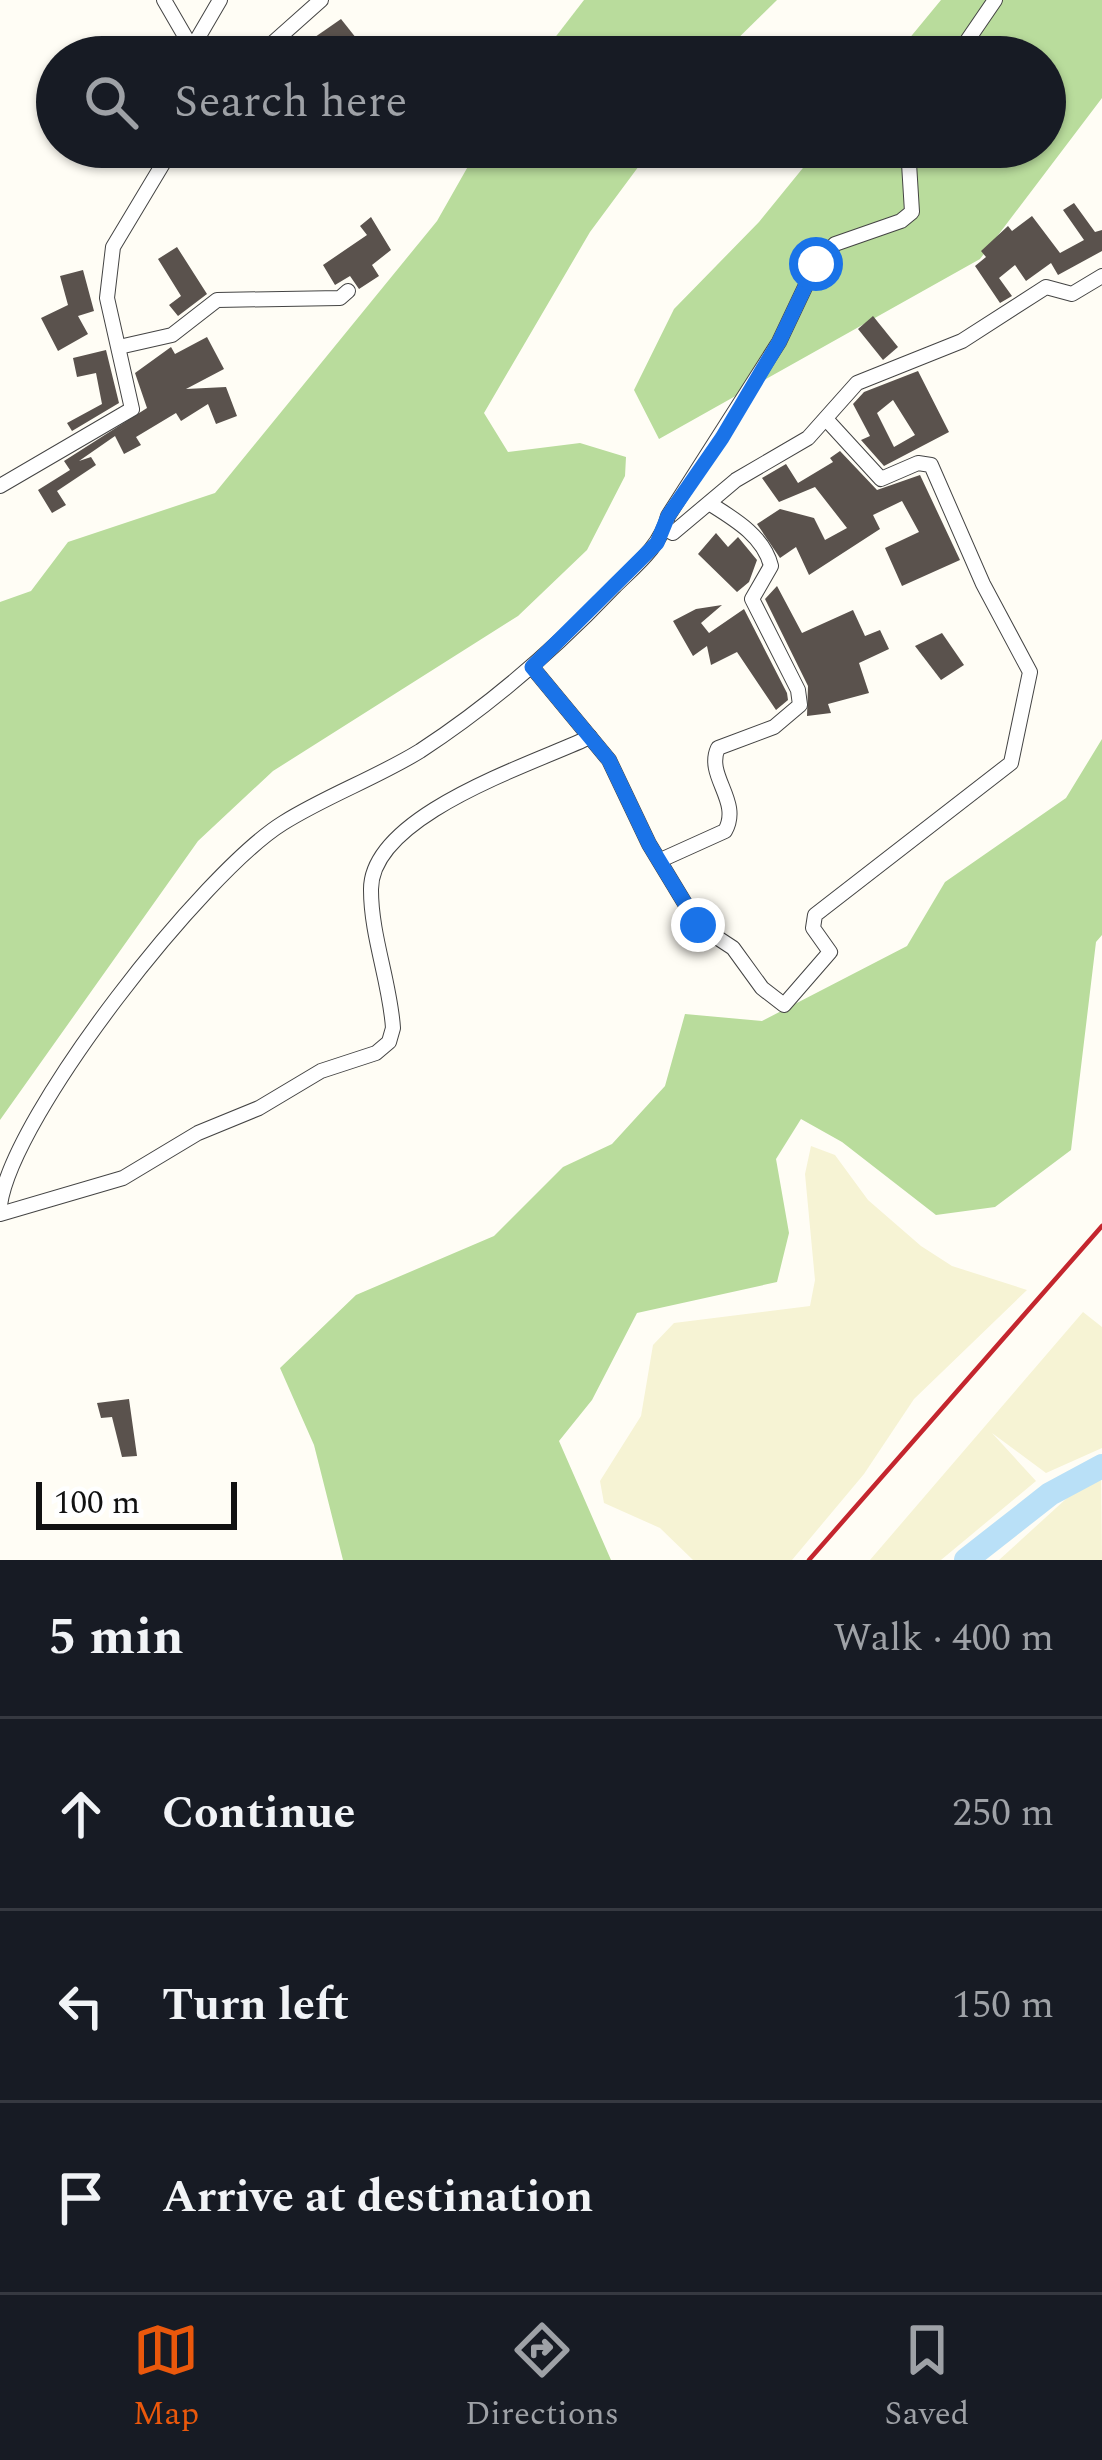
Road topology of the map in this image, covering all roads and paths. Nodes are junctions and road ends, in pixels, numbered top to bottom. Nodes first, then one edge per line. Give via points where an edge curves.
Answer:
1 (164, 0) edge
2 (220, 0) edge
3 (321, 0) edge
4 (995, 0) edge
5 (184, 36) edge
6 (202, 36) edge
7 (281, 36) edge
8 (970, 36) edge
9 (160, 168) edge
10 (909, 168) edge
11 (1102, 276) edge
12 (349, 291) dead end
13 (118, 347) junction
14 (826, 419) junction
15 (0, 486) edge
16 (712, 505) junction
17 (665, 529) junction
18 (532, 667) junction
19 (590, 737) junction
20 (663, 859) junction
21 (0, 1209) edge

1 - 5 street
2 - 6 street
3 - 7 street
4 - 8 street
9 - 13 street via 113,247 107,298
10 - 17 street via 912,212 835,244 816,264 779,342
11 - 14 street via 1072,294 1046,286 962,341 856,383
12 - 13 street via 340,298 217,300 172,335
13 - 15 street via 131,409
14 - 16 street
14 - 20 street via 881,479 925,462 939,478 983,584 1029,665 1017,755 815,915 813,928 830,952 784,1005 733,948 698,925
16 - 17 street via 673,533
16 - 20 street via 744,525 768,555 771,566 752,599 800,705 774,727 718,748 713,762 730,824
17 - 18 street
18 - 19 street
18 - 21 street via 417,753 284,822 235,862 100,1021 42,1105 16,1149
19 - 20 street
19 - 21 street via 422,815 388,846 370,887 393,1028 376,1053 320,1071 123,1178

